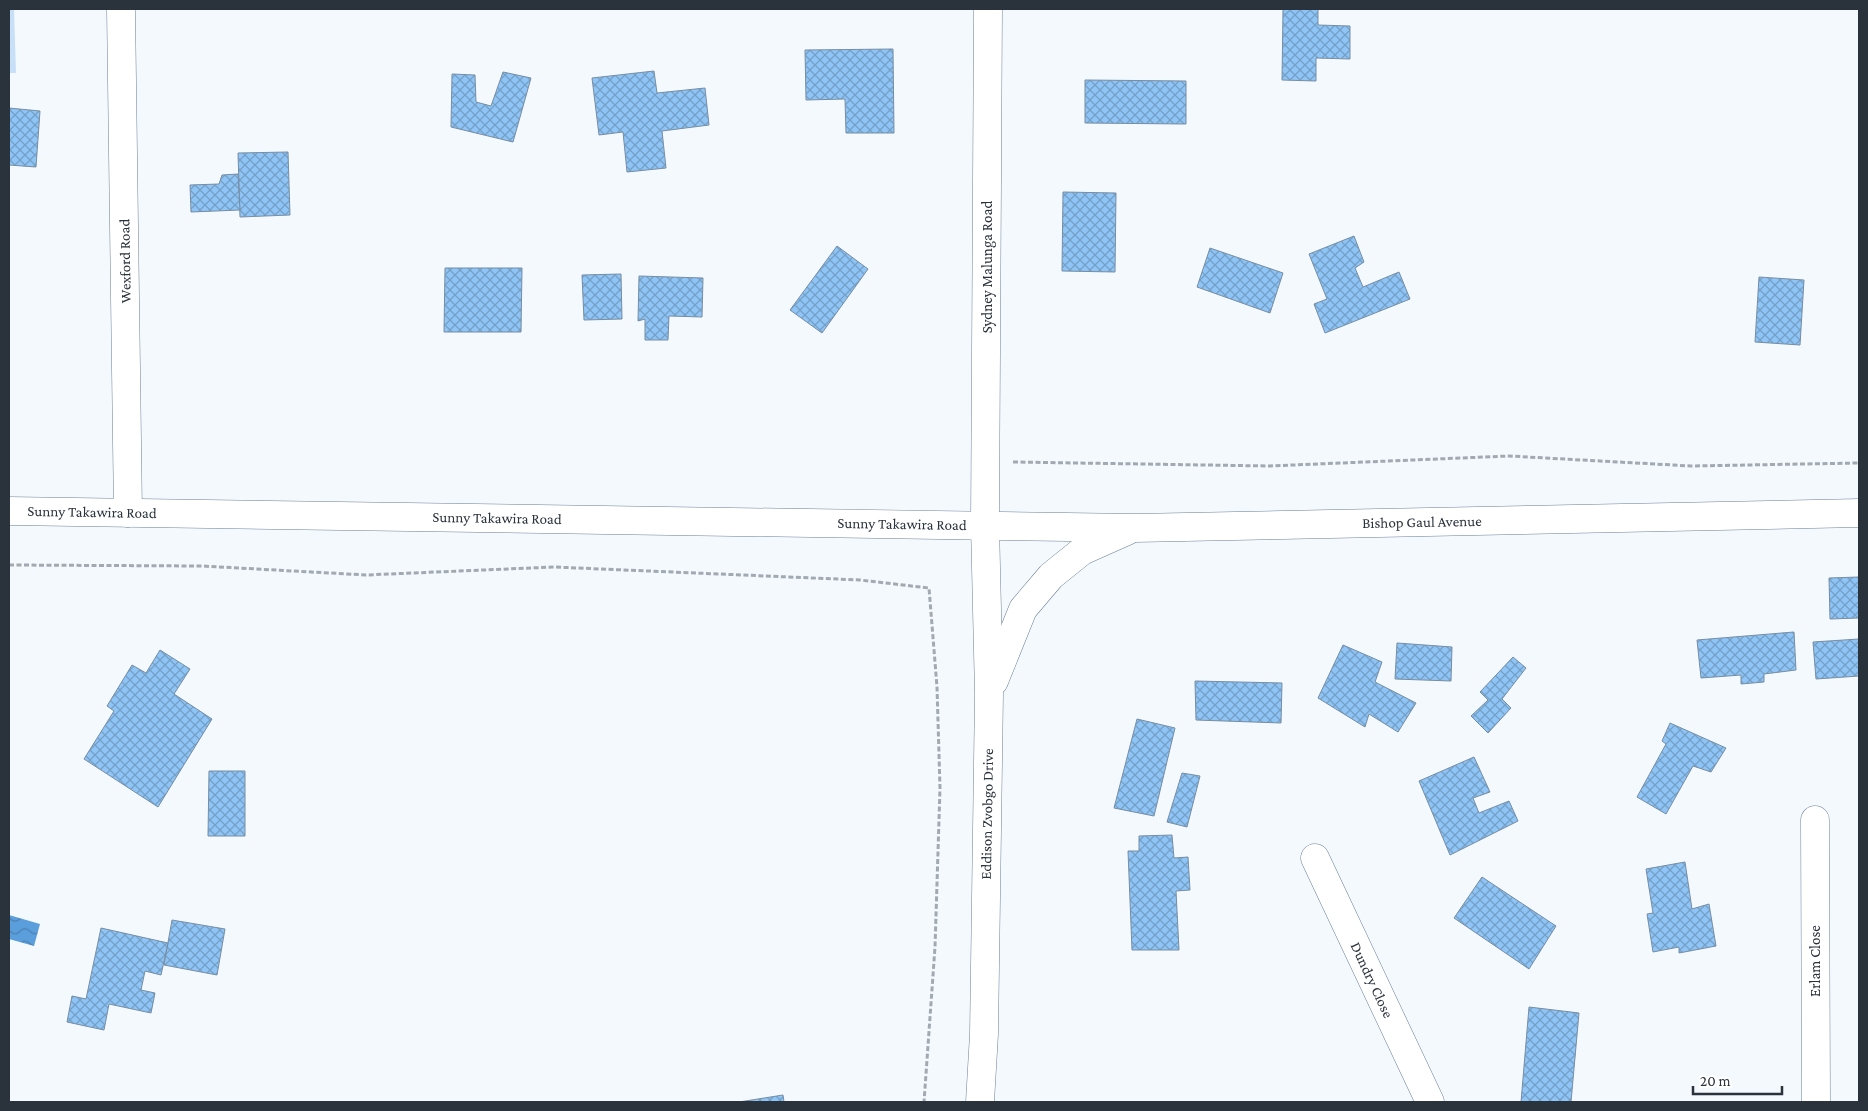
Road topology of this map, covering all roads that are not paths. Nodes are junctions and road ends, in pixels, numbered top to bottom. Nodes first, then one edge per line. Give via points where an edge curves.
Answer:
1 (121, 9) edge
2 (988, 9) edge
3 (9, 511) edge
4 (128, 512) junction
5 (1859, 513) edge
6 (985, 525) junction
7 (1135, 528) junction
8 (989, 694) junction
9 (1815, 820) dead end
10 (1315, 858) dead end
11 (980, 1102) edge
12 (1430, 1102) edge
13 (1816, 1102) edge

1 - 4 street, Wexford Road
2 - 6 street, Sydney Malunga Road
3 - 4 street, Sunny Takawira Road
4 - 6 street, Sunny Takawira Road
5 - 7 street, Bishop Gaul Avenue
6 - 7 street, Bishop Gaul Avenue
6 - 8 street, Eddison Zvobgo Drive
7 - 8 street via 1082,550 1051,576 1023,609
8 - 11 street, Eddison Zvobgo Drive
9 - 13 street, Erlam Close
10 - 12 street, Dundry Close

